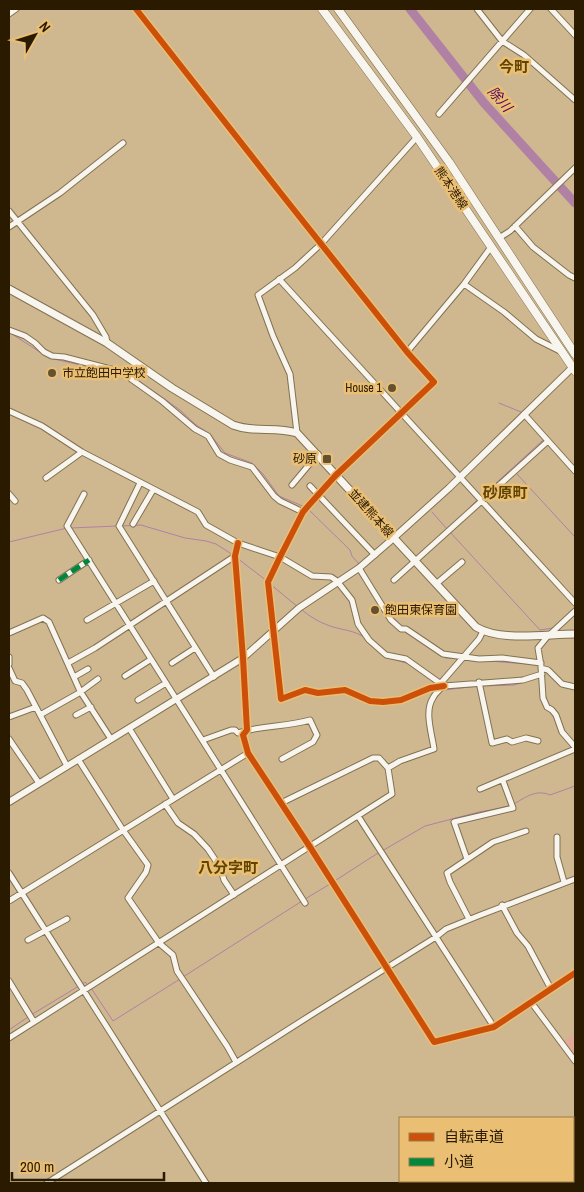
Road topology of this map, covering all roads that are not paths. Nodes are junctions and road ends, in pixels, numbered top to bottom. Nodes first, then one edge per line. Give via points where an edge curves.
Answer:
1 (16, 9) edge
2 (136, 9) edge
3 (322, 9) edge
4 (338, 9) edge
5 (477, 9) edge
6 (530, 9) edge
7 (552, 9) edge
8 (9, 14) edge
9 (575, 35) edge
10 (502, 41) junction
11 (575, 100) edge
12 (439, 114) dead end
13 (426, 128) junction
14 (417, 137) junction
15 (123, 143) dead end
16 (575, 168) edge
17 (9, 211) edge
18 (17, 222) junction
19 (515, 226) junction
20 (9, 227) edge
21 (500, 238) junction
22 (321, 244) junction
23 (491, 247) junction
24 (575, 278) edge
25 (279, 279) junction
26 (464, 284) junction
27 (9, 289) edge
28 (9, 330) edge
29 (107, 343) junction
30 (407, 352) junction
31 (564, 353) junction
32 (575, 354) edge
33 (137, 364) junction
34 (574, 368) edge
35 (130, 374) junction
36 (9, 411) edge
37 (401, 414) junction
38 (524, 414) junction
39 (297, 433) junction
40 (548, 441) junction
41 (82, 452) junction
42 (318, 454) junction
43 (575, 471) edge
44 (336, 475) junction
45 (460, 477) junction
46 (46, 478) dead end
47 (140, 483) junction
48 (292, 485) dead end
49 (310, 486) dead end
50 (153, 490) junction
51 (9, 494) edge
52 (84, 494) dead end
53 (318, 495) junction
54 (15, 501) dead end
55 (482, 502) junction
56 (303, 512) junction
57 (133, 524) dead end
58 (394, 538) junction
59 (238, 543) junction
60 (375, 555) junction
61 (235, 556) junction
62 (280, 557) junction
63 (89, 560) junction
64 (415, 561) junction
65 (462, 562) dead end
66 (359, 568) junction
67 (59, 580) dead end
68 (394, 580) dead end
69 (154, 581) junction
70 (338, 582) junction
71 (436, 584) junction
72 (166, 601) junction
73 (575, 603) edge
74 (116, 604) junction
75 (575, 611) edge
76 (87, 620) dead end
77 (128, 626) junction
78 (274, 631) junction
79 (483, 631) junction
80 (9, 633) edge
81 (550, 634) junction
82 (575, 634) edge
83 (195, 648) junction
84 (9, 657) edge
85 (463, 657) junction
86 (243, 658) junction
87 (150, 660) junction
88 (172, 663) dead end
89 (68, 664) junction
90 (9, 666) edge
91 (541, 668) junction
92 (88, 669) dead end
93 (125, 676) dead end
94 (74, 677) junction
95 (214, 677) junction
96 (98, 679) dead end
97 (479, 682) junction
98 (166, 683) junction
99 (442, 685) junction
100 (575, 687) edge
101 (80, 691) junction
102 (138, 700) dead end
103 (177, 700) junction
104 (36, 707) junction
105 (91, 707) junction
106 (40, 715) junction
107 (76, 715) dead end
108 (9, 717) edge
109 (129, 728) junction
110 (247, 730) junction
111 (9, 739) edge
112 (111, 739) junction
113 (202, 740) junction
114 (538, 741) dead end
115 (575, 748) edge
116 (248, 753) junction
117 (78, 759) junction
118 (282, 759) dead end
119 (68, 766) junction
120 (388, 768) junction
121 (220, 769) junction
122 (503, 781) junction
123 (39, 784) junction
124 (480, 790) dead end
125 (173, 799) junction
126 (9, 802) edge
127 (281, 803) junction
128 (165, 804) junction
129 (358, 816) junction
130 (123, 830) junction
131 (526, 831) dead end
132 (557, 837) dead end
133 (310, 847) junction
134 (467, 859) junction
135 (281, 865) junction
136 (9, 873) edge
137 (575, 879) edge
138 (564, 882) junction
139 (21, 893) junction
140 (234, 895) junction
141 (9, 901) edge
142 (305, 903) dead end
143 (502, 906) junction
144 (67, 919) dead end
145 (469, 919) junction
146 (44, 930) junction
147 (436, 938) junction
148 (28, 940) dead end
149 (159, 943) junction
150 (387, 968) junction
151 (575, 973) edge
152 (9, 981) edge
153 (551, 989) junction
154 (83, 990) junction
155 (531, 1002) junction
156 (33, 1020) junction
157 (494, 1027) junction
158 (9, 1038) edge
159 (575, 1061) edge
160 (236, 1062) junction
161 (160, 1111) junction
162 (47, 1183) edge
163 (206, 1183) edge

1 - 8 street
2 - 22 street
3 - 14 main road, 熊本港線
4 - 13 main road, 熊本港線
5 - 10 street
6 - 10 street
7 - 9 street
10 - 11 street via 524,55
10 - 12 street
13 - 14 street
13 - 21 main road, 熊本港線
14 - 22 street
14 - 23 main road, 熊本港線
15 - 18 street
16 - 19 street
17 - 18 street
18 - 20 street
18 - 29 street via 93,315
19 - 21 street
19 - 24 street via 532,247
21 - 23 street
21 - 32 main road, 熊本港線
22 - 25 street
22 - 30 street
23 - 26 street
23 - 31 main road, 熊本港線
25 - 37 street
25 - 39 street via 258,295 290,374
26 - 30 street
26 - 31 street via 536,339
27 - 29 main road
28 - 35 street via 25,336 52,356
29 - 33 main road
30 - 37 street via 434,382
31 - 34 main road, 熊本港線
33 - 35 street
33 - 39 main road via 241,428
34 - 38 street
35 - 56 street via 131,379 208,436 218,454 252,467 274,496
36 - 41 street via 42,426
37 - 44 street
37 - 45 street
38 - 40 street
38 - 45 street
39 - 42 main road, 並建熊本線
40 - 43 street
40 - 55 street
41 - 46 street
41 - 47 street
42 - 44 main road, 並建熊本線
42 - 48 street
44 - 53 street
44 - 58 main road, 並建熊本線
45 - 55 street
45 - 58 street
47 - 50 street
47 - 69 street via 119,526
49 - 53 street
50 - 57 street
50 - 59 street via 198,512 206,525
51 - 54 street
52 - 63 street via 67,526
53 - 56 street
53 - 60 street
55 - 64 street
55 - 73 street
56 - 62 street
58 - 60 street
58 - 64 main road, 並建熊本線
59 - 61 street
59 - 62 street
60 - 66 street
61 - 72 street
61 - 86 street
62 - 70 street via 312,576 331,577
62 - 78 street via 268,582
63 - 67 street
63 - 74 street
64 - 68 street
64 - 71 main road, 並建熊本線
65 - 71 street
66 - 70 street
66 - 85 street via 391,620 401,629 406,629 443,654
69 - 72 street
69 - 74 street
70 - 78 street via 306,603
70 - 99 street via 352,600 358,624 369,640 386,655 406,659
71 - 79 main road, 並建熊本線
72 - 77 street
72 - 83 street
74 - 76 street
74 - 77 street
75 - 81 street
77 - 87 street
77 - 89 street
78 - 86 street
78 - 99 street via 281,699 305,690 345,690 379,702 401,700
79 - 81 main road via 504,635
79 - 85 street
80 - 89 street via 45,619
81 - 82 main road
81 - 91 street via 538,648
83 - 88 street
83 - 95 street
84 - 90 street
85 - 91 street via 502,658
85 - 99 street
86 - 95 street
86 - 110 street
87 - 93 street
87 - 98 street
89 - 94 street
90 - 104 street via 15,681 24,686
91 - 97 street via 523,680
91 - 100 street via 548,670 562,684
91 - 115 street via 543,698
92 - 94 street
94 - 101 street
95 - 103 street
96 - 101 street
97 - 99 street
97 - 114 street via 492,743 526,738
98 - 102 street
98 - 103 street
99 - 120 street via 430,708 434,749
101 - 105 street
101 - 106 street
103 - 109 street
103 - 113 street
104 - 106 street
104 - 108 street
105 - 107 street
105 - 112 street
106 - 119 street
109 - 112 street
109 - 125 street
110 - 113 street via 238,733 231,730
110 - 116 street via 243,735
110 - 118 street via 310,720 317,735 312,742
111 - 123 street
112 - 117 street
113 - 121 street
115 - 122 street
116 - 121 street
116 - 127 street
117 - 119 street
117 - 130 street
119 - 123 street
120 - 127 street via 379,758 373,758
120 - 129 street via 392,794
121 - 125 street
121 - 135 street
122 - 124 street
122 - 134 street via 513,808 454,822
123 - 126 street
125 - 128 street
127 - 133 street
128 - 130 street
128 - 140 street via 178,823 208,849
129 - 133 street
129 - 147 street
130 - 139 street
130 - 149 street via 148,865 128,898
131 - 134 street via 493,842
132 - 138 street via 557,857
133 - 135 street
133 - 150 street
134 - 145 street via 449,870 447,876
135 - 140 street
135 - 142 street
136 - 139 street
137 - 138 street
138 - 143 street
139 - 141 street
139 - 146 street
140 - 149 street
143 - 145 street
143 - 153 street
144 - 146 street
145 - 147 street via 446,929
146 - 148 street
146 - 154 street
147 - 150 street
147 - 157 street
149 - 154 street
149 - 160 street via 173,956 176,972
150 - 157 street via 434,1042
150 - 160 street
151 - 153 street
152 - 156 street
153 - 155 street
154 - 156 street
154 - 161 street
155 - 157 street
155 - 159 street
156 - 158 street
160 - 161 street
161 - 162 street
161 - 163 street

